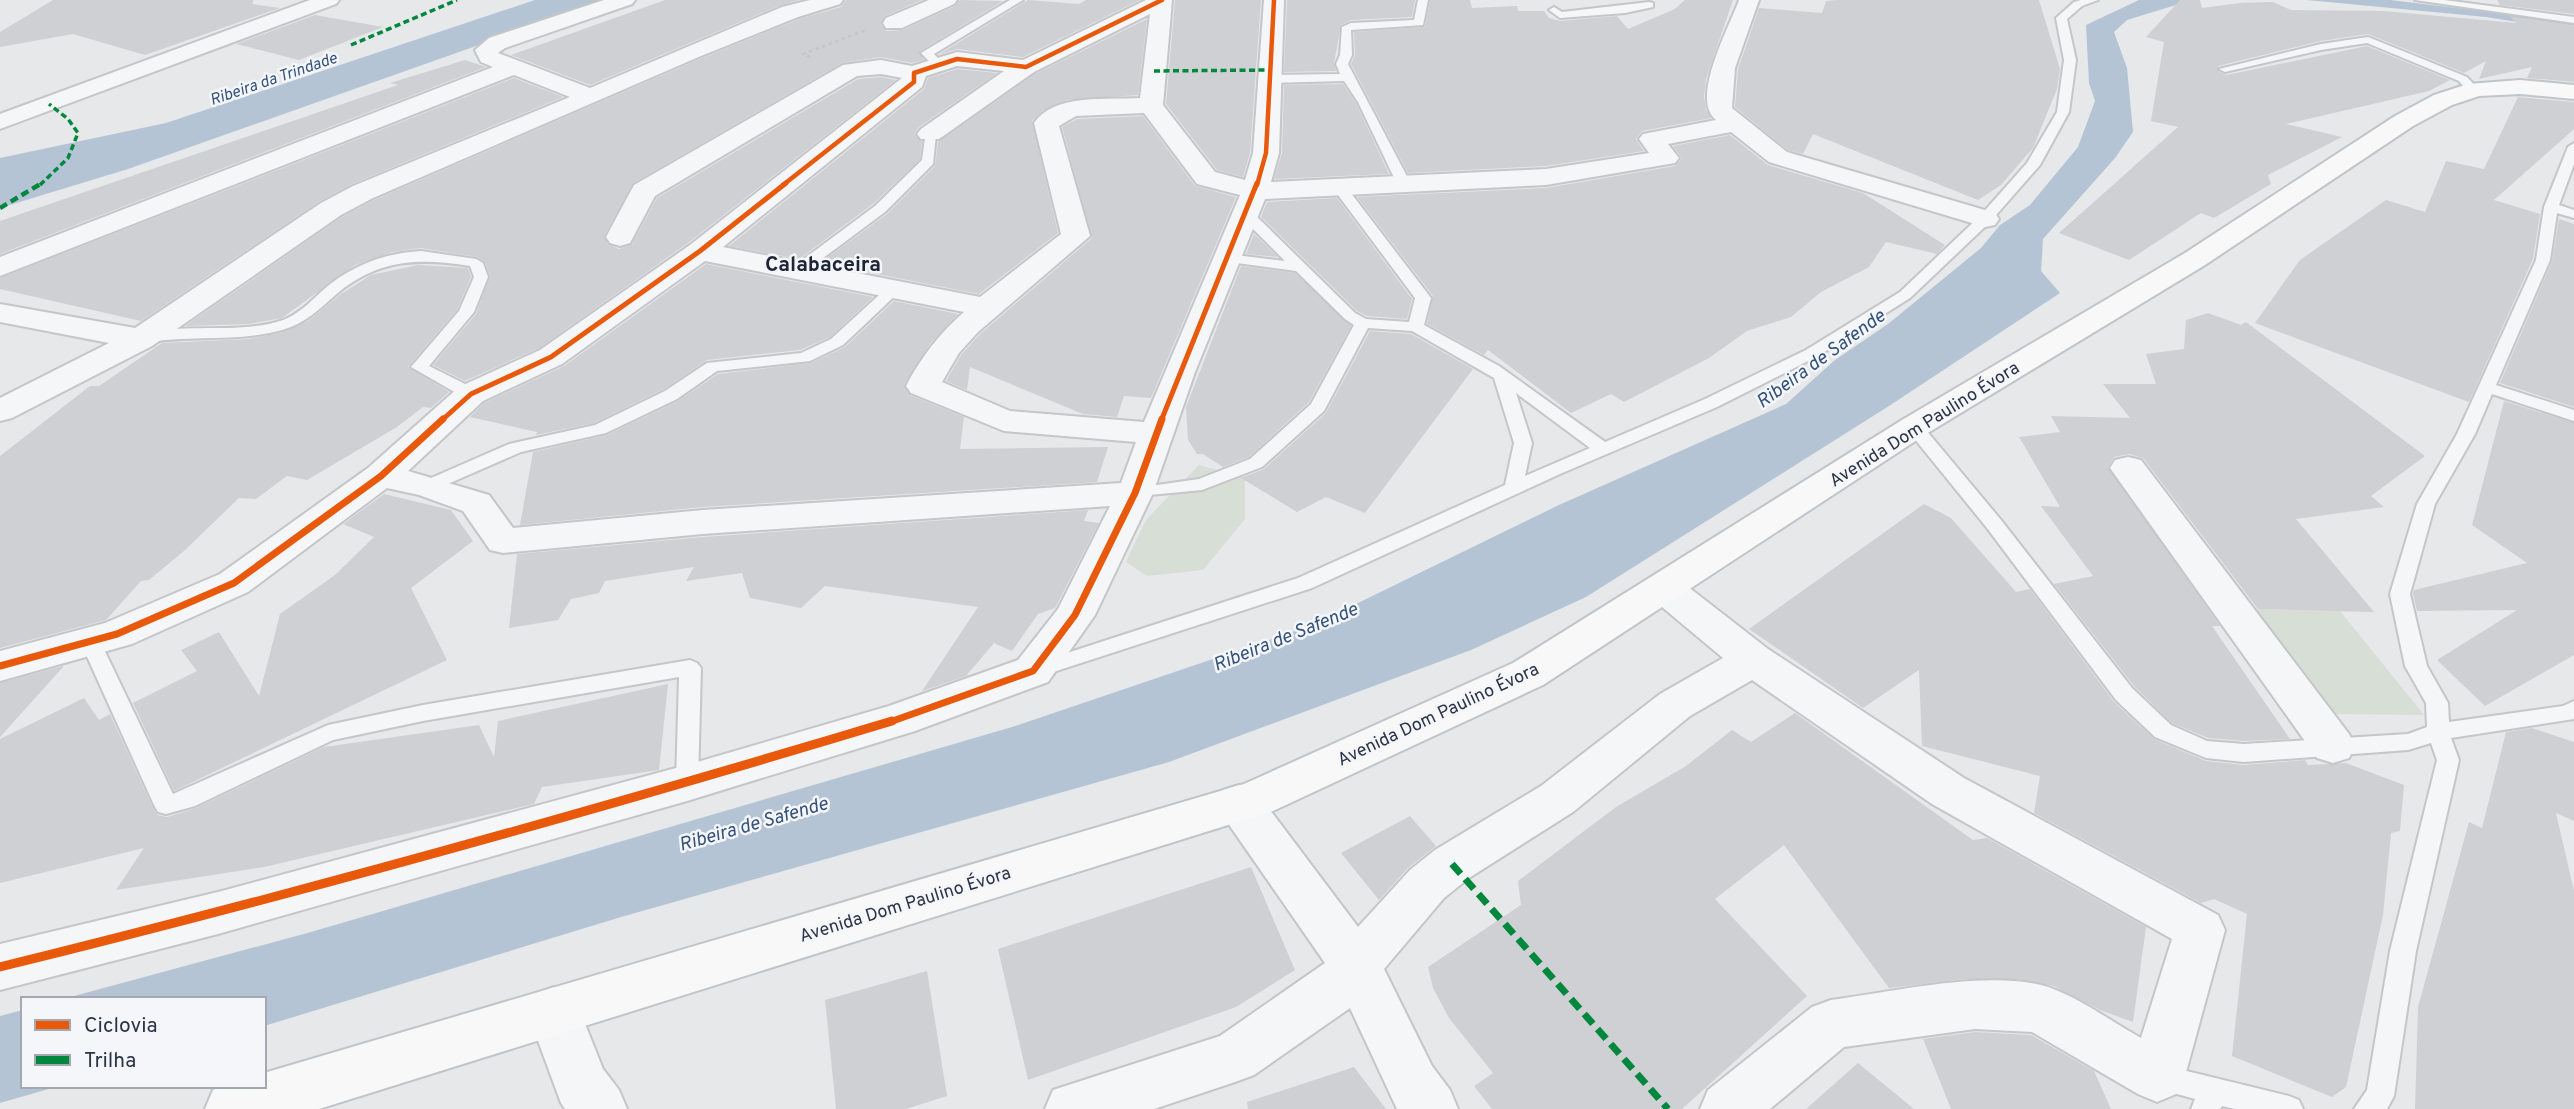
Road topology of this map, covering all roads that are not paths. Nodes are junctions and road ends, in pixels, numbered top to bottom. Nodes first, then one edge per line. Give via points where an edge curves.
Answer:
1 (625, 0) edge
2 (833, 0) edge
3 (947, 0) edge
4 (1018, 0) edge
5 (1162, 0) edge
6 (1275, 0) edge
7 (1423, 0) edge
8 (1605, 0) edge
9 (1665, 0) edge
10 (1749, 0) edge
11 (2093, 0) edge
12 (2420, 0) edge
13 (319, 1) edge
14 (1649, 5) junction
15 (1554, 10) dead end
16 (2574, 20) edge
17 (894, 23) dead end
18 (1026, 67) junction
19 (510, 68) junction
20 (926, 68) junction
21 (2225, 69) dead end
22 (1347, 77) junction
23 (1270, 79) junction
24 (2473, 90) junction
25 (2574, 92) edge
26 (591, 97) junction
27 (1151, 105) junction
28 (0, 122) edge
29 (1734, 124) junction
30 (930, 134) joint
31 (2574, 146) edge
32 (1404, 184) junction
33 (1339, 187) junction
34 (1250, 202) junction
35 (2551, 207) junction
36 (2574, 214) edge
37 (1985, 219) junction
38 (620, 237) dead end
39 (700, 251) junction
40 (1227, 258) junction
41 (0, 267) edge
42 (1300, 267) junction
43 (798, 270) junction
44 (894, 289) junction
45 (986, 307) junction
46 (0, 313) edge
47 (1363, 323) junction
48 (1416, 327) junction
49 (141, 339) junction
50 (1502, 376) junction
51 (2487, 387) junction
52 (471, 394) junction
53 (0, 411) edge
54 (2574, 415) edge
55 (1914, 427) junction
56 (1156, 433) junction
57 (1603, 449) junction
58 (2128, 468) dead end
59 (382, 476) junction
60 (428, 486) junction
61 (1513, 489) junction
62 (1135, 493) junction
63 (1664, 588) junction
64 (90, 641) junction
65 (1753, 660) junction
66 (0, 666) edge
67 (1033, 671) junction
68 (2572, 712) edge
69 (2438, 732) junction
70 (2333, 746) junction
71 (687, 783) junction
72 (1239, 803) junction
73 (1356, 965) junction
74 (0, 967) edge
75 (554, 1011) junction
76 (2157, 1076) junction
77 (2210, 1100) edge
78 (233, 1109) edge
79 (599, 1109) edge
80 (1073, 1109) edge
81 (1430, 1109) edge
82 (1728, 1109) edge
83 (2289, 1109) edge
84 (2368, 1109) edge

1 - 19 street via 486,50 489,57
2 - 26 street via 705,46
3 - 17 street
4 - 20 lane via 927,53
5 - 18 street
5 - 27 street
6 - 23 street
7 - 22 lane via 1419,23 1346,29 1342,64
8 - 14 lane
9 - 14 lane
10 - 29 street via 1726,52 1717,90 1720,111
11 - 37 lane via 2078,4 2061,18 2070,60 2063,112 2033,165
12 - 16 lane
13 - 28 street
14 - 15 lane via 1560,15
18 - 20 street via 957,59
18 - 30 street
19 - 26 street
19 - 41 street
20 - 38 street via 851,69 644,191
20 - 39 street
21 - 24 lane via 2368,40 2463,79
22 - 23 lane
22 - 32 lane
23 - 34 street via 1266,153
24 - 25 main road, Avenida Dom Paulino Évora via 2520,87
24 - 55 main road, Avenida Dom Paulino Évora via 2404,121 2195,259
26 - 49 street via 331,209
27 - 34 street via 1206,178
27 - 45 street via 1071,109 1046,123 1076,236
29 - 32 street via 1652,138 1665,158 1546,177
29 - 37 street via 1779,158
30 - 43 lane via 928,161 880,209
31 - 35 lane
32 - 33 street
33 - 34 street
33 - 48 lane via 1423,298
34 - 40 street
34 - 42 lane
35 - 36 lane
35 - 51 lane via 2543,260
37 - 57 lane via 1905,295 1812,353
39 - 43 street
39 - 52 street via 551,357
40 - 42 lane
40 - 56 street
42 - 47 lane
43 - 44 street
44 - 45 street
44 - 60 lane via 837,342 804,358 713,366 671,395 600,429 515,449
45 - 56 street via 929,370 923,386 1004,421
46 - 49 street
47 - 48 lane
47 - 62 lane via 1318,407 1256,463 1202,484
48 - 50 lane
49 - 52 lane via 178,331 250,330 293,321 340,284 385,260 421,253 476,263 481,277 466,312 419,367
49 - 53 street
50 - 57 lane
50 - 61 lane via 1523,443
51 - 54 lane
51 - 69 lane via 2426,504 2400,594 2416,666 2437,703
52 - 59 street
55 - 63 main road, Avenida Dom Paulino Évora
55 - 70 lane via 2124,694 2163,731 2223,752
56 - 62 street
57 - 61 lane
58 - 70 street
59 - 60 street
59 - 64 street via 234,583 164,616
60 - 62 street via 476,503 503,541 703,522
61 - 67 lane via 1305,583
62 - 67 street via 1075,615
63 - 65 street
63 - 72 main road, Avenida Dom Paulino Évora via 1528,674
64 - 66 street
64 - 71 lane via 166,805 187,800 328,733 690,668
65 - 73 street via 1675,705 1557,799 1452,864 1427,884
65 - 76 street via 1948,791 2200,930
67 - 71 street via 900,719
68 - 69 lane
69 - 70 lane via 2408,742
69 - 84 lane via 2448,760 2403,951 2379,1096
71 - 74 street via 231,910
72 - 73 street
72 - 75 main road, Avenida Dom Paulino Évora
73 - 80 street via 1337,987 1235,1057
73 - 81 street via 1412,1084
75 - 78 main road, Avenida Dom Paulino Évora
75 - 79 street via 581,1085
76 - 77 lane
76 - 82 street via 2040,1009 1975,1005 1831,1024
77 - 83 lane

